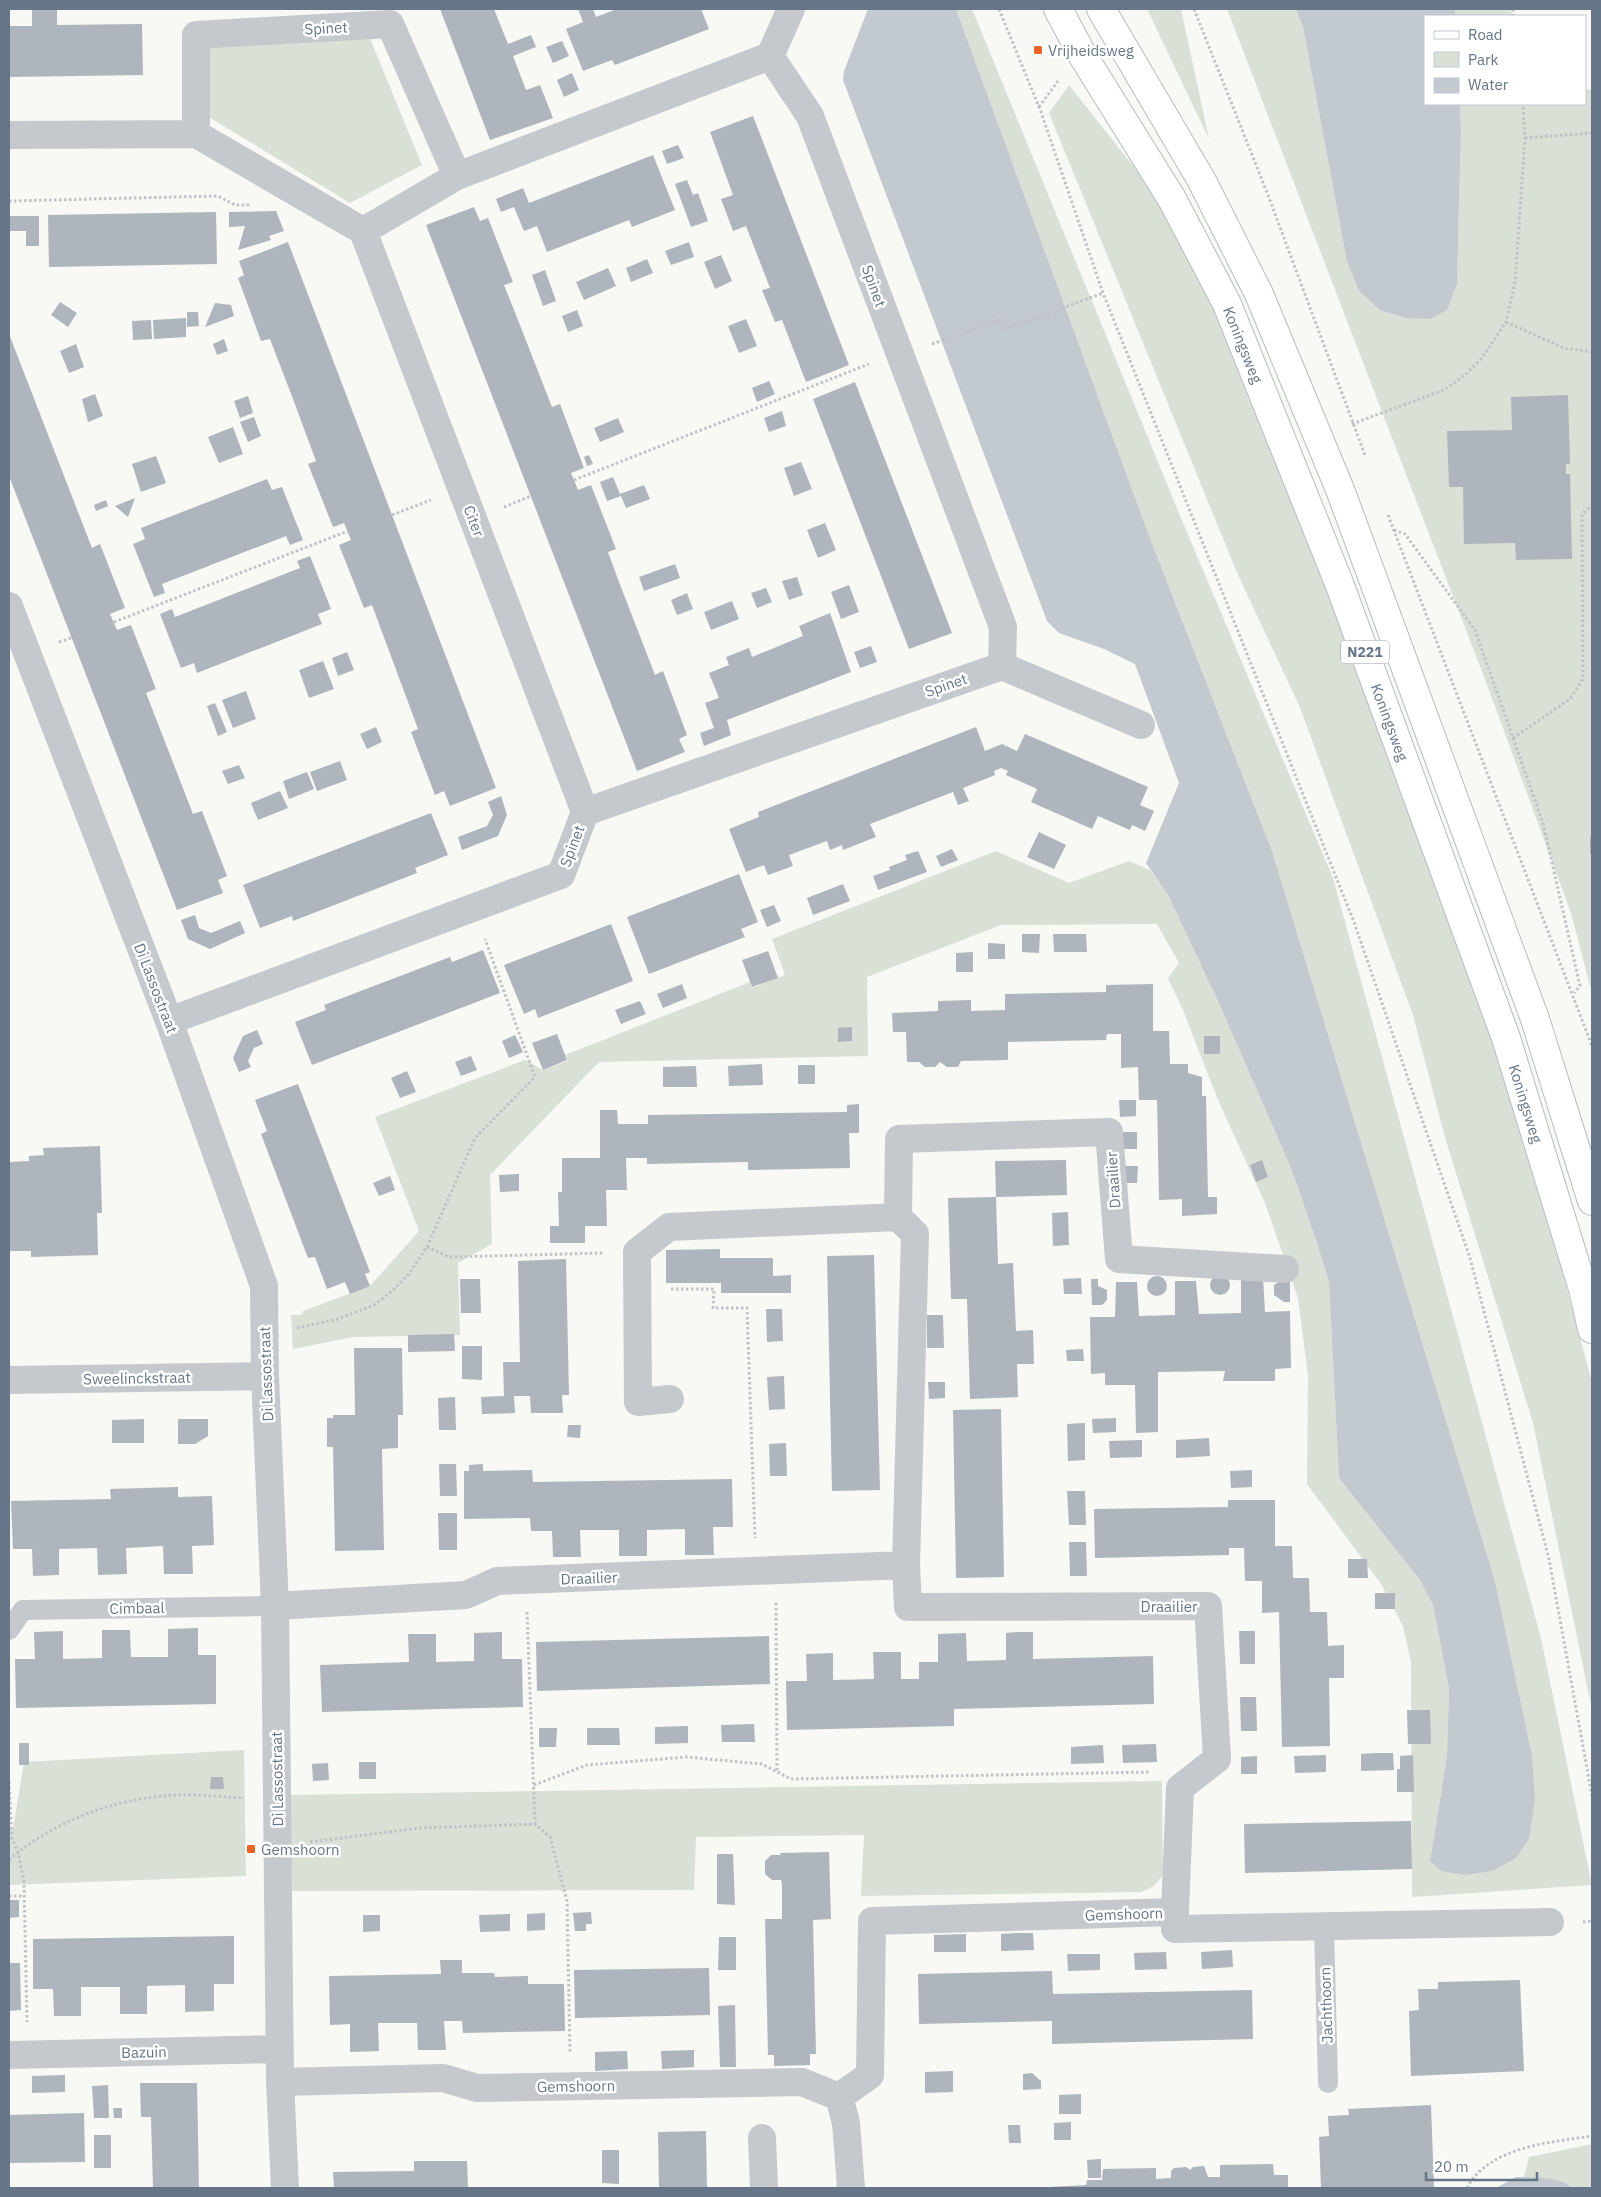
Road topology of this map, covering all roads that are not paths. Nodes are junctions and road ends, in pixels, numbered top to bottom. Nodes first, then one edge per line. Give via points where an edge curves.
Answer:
1 (791, 9) edge
2 (1058, 9) edge
3 (1101, 9) edge
4 (770, 56) junction
5 (196, 134) junction
6 (9, 135) edge
7 (457, 176) junction
8 (363, 231) junction
9 (12, 624) edge
10 (1002, 666) junction
11 (1140, 726) dead end
12 (585, 812) junction
13 (169, 1021) junction
14 (1592, 1200) edge
15 (898, 1217) junction
16 (1285, 1269) dead end
17 (1592, 1329) edge
18 (265, 1376) junction
19 (9, 1380) edge
20 (670, 1399) dead end
21 (906, 1565) junction
22 (275, 1606) junction
23 (9, 1630) edge
24 (1175, 1912) junction
25 (1550, 1922) dead end
26 (1324, 1927) junction
27 (280, 2049) junction
28 (19, 2055) edge
29 (280, 2082) junction
30 (1328, 2083) dead end
31 (839, 2097) junction
32 (762, 2138) dead end
33 (285, 2188) edge
34 (764, 2188) edge
35 (851, 2188) edge

1 - 4 street
2 - 17 main road, Koningsweg / N221 via 1083,56 1172,199 1234,322 1339,583 1506,1038 1583,1289
3 - 14 main road, N221 via 1202,181 1255,286 1330,465 1535,1019
4 - 7 street
4 - 10 street, Spinet via 810,116 1003,628
5 - 6 street
5 - 7 street, Spinet via 196,35 390,24
5 - 8 street
7 - 8 street
8 - 12 street, Citer
9 - 13 street, Di Lassostraat
10 - 11 street
10 - 12 street, Spinet
12 - 13 street, Spinet via 561,875
13 - 18 street, Di Lassostraat via 264,1286
15 - 16 street, Draailier via 899,1139 1109,1132 1119,1259
15 - 20 street via 669,1227 637,1252 638,1402
15 - 21 street, Draailier via 915,1234
18 - 19 street, Sweelinckstraat
18 - 22 street, Di Lassostraat
21 - 22 street, Draailier via 497,1581 466,1595
21 - 24 street, Draailier via 908,1607 1208,1606 1217,1759 1180,1788
22 - 23 lane, Cimbaal via 23,1610
22 - 27 street, Di Lassostraat
24 - 26 street, Gemshoorn via 1175,1929
24 - 31 street, Gemshoorn via 872,1921 870,2075
25 - 26 street, Gemshoorn
26 - 30 lane, Jachthoorn
27 - 28 street, Bazuin
27 - 29 street, Di Lassostraat
29 - 31 street, Gemshoorn via 443,2078 477,2088 802,2082
29 - 33 street, Di Lassostraat
31 - 35 street via 846,2123
32 - 34 street

